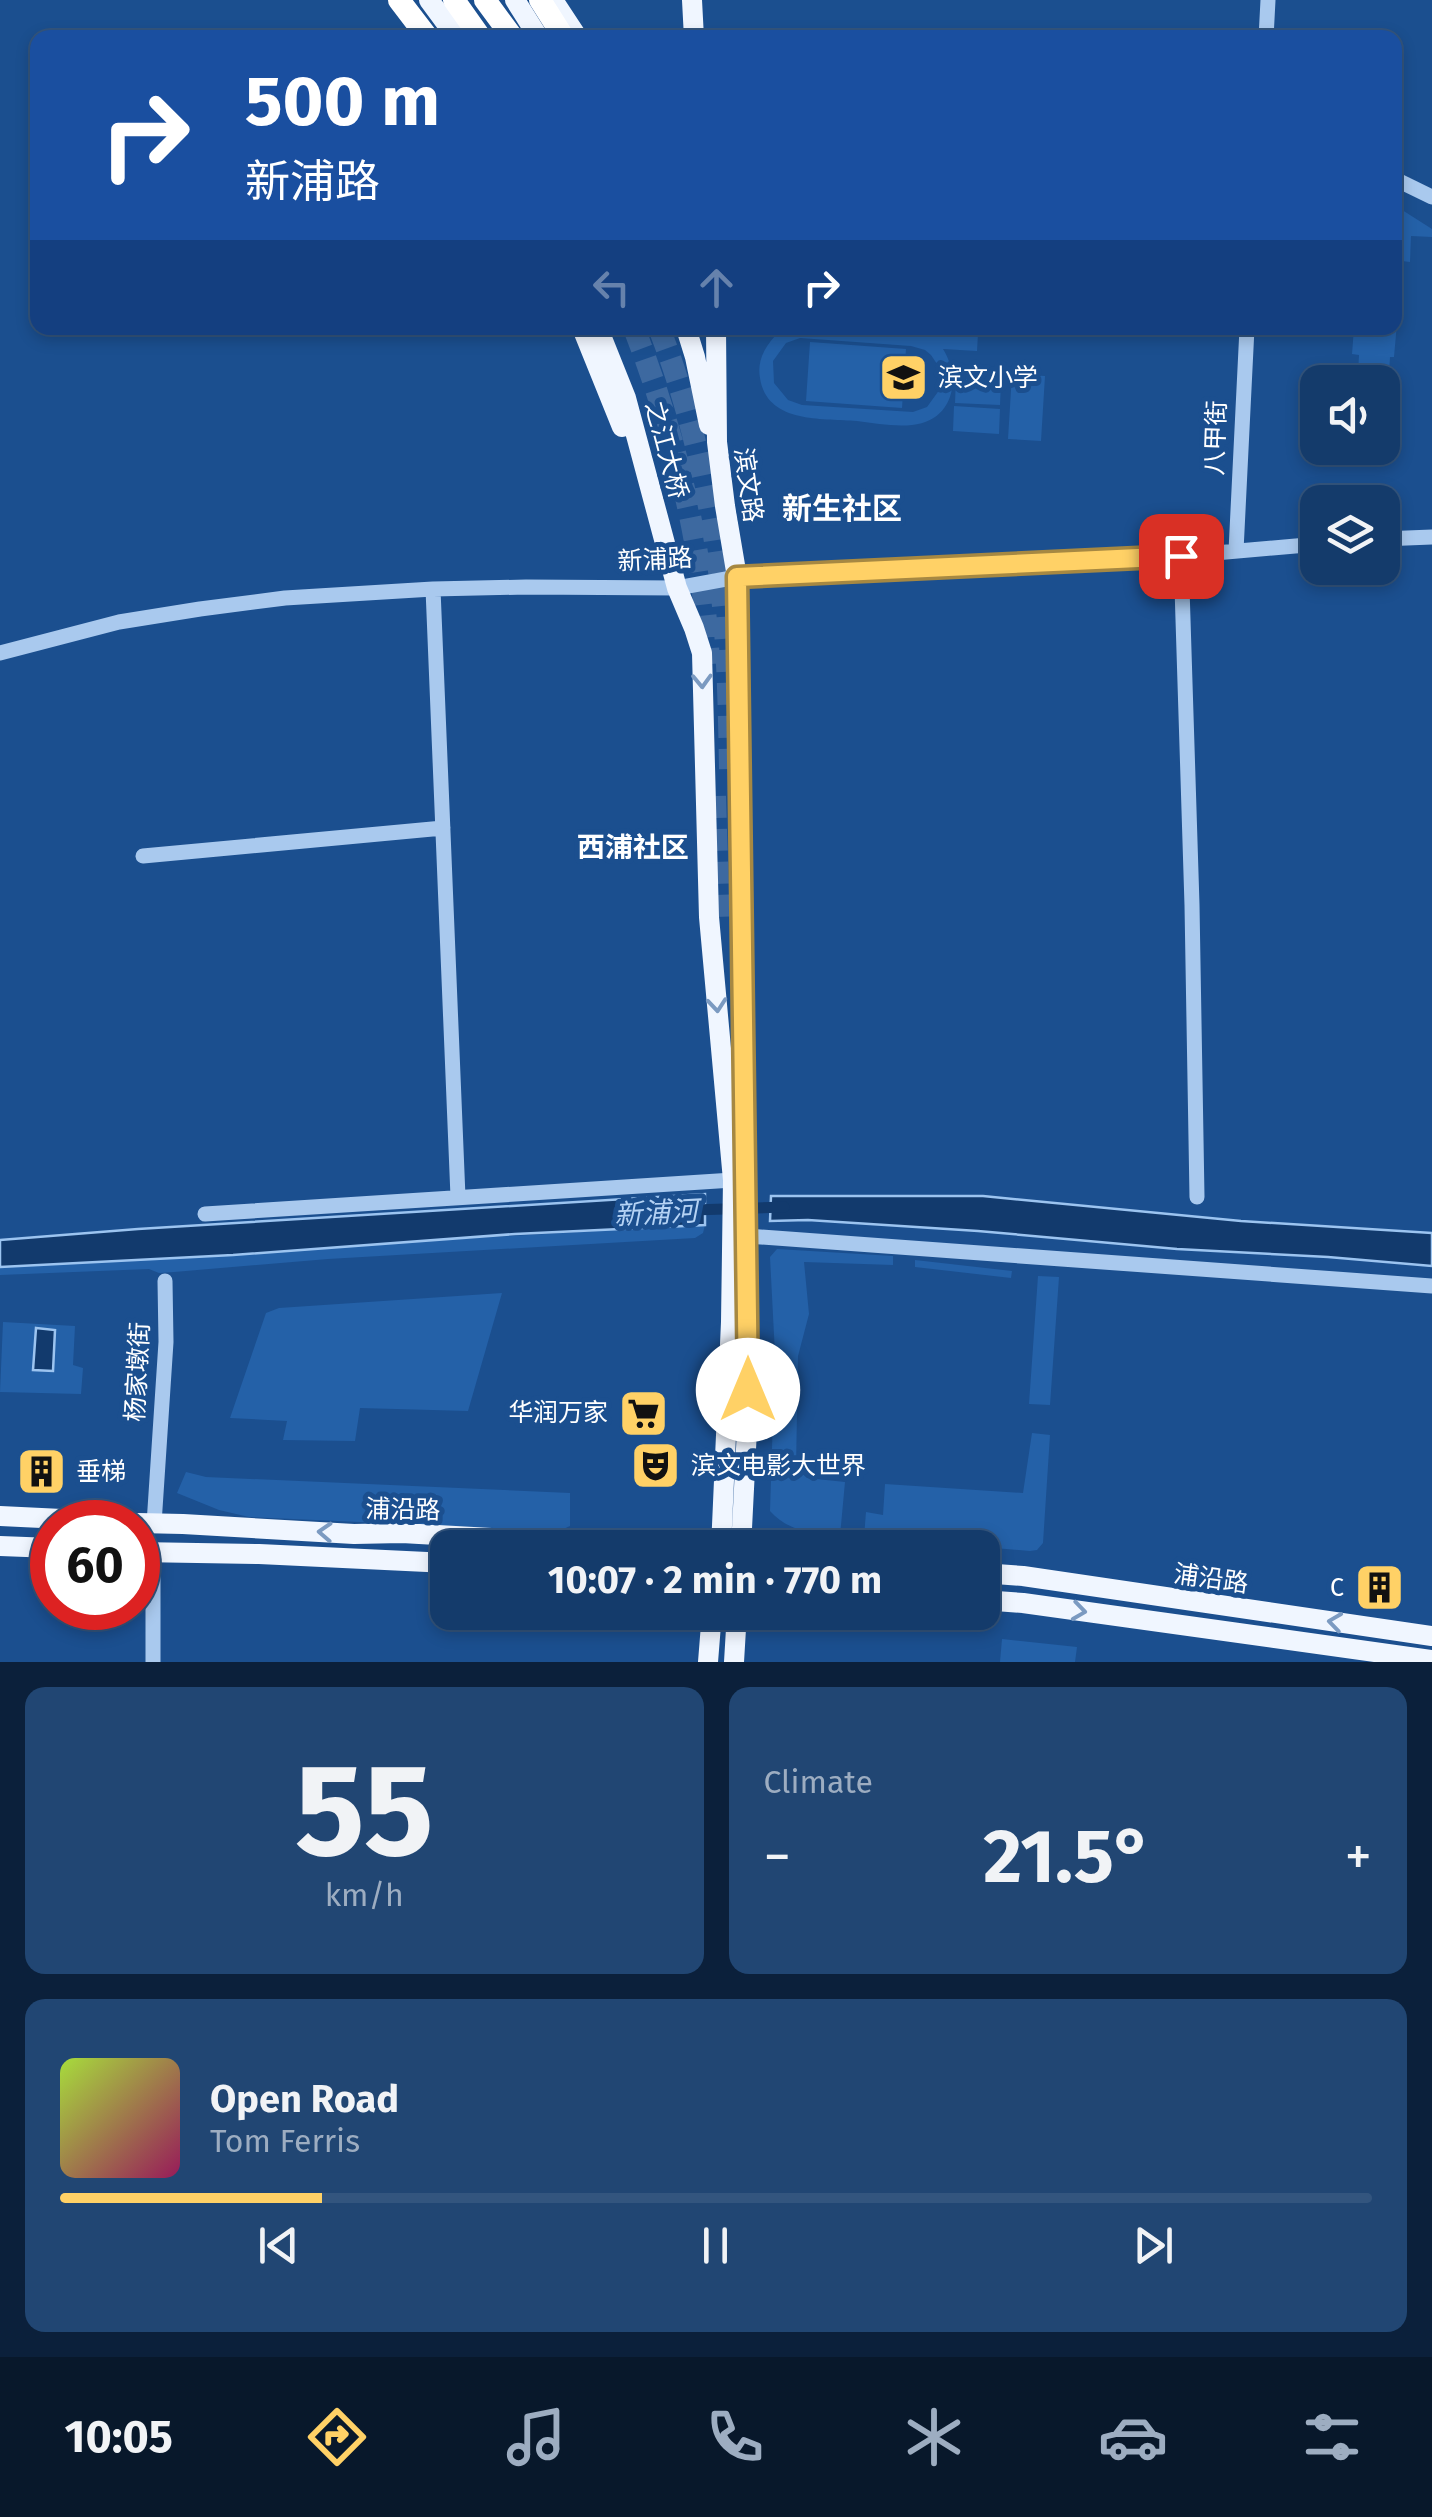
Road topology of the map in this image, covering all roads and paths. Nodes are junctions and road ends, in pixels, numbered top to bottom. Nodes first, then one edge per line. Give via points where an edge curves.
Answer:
1 (387, 0) edge
2 (399, 0) edge
3 (429, 0) edge
4 (454, 0) edge
5 (485, 0) edge
6 (516, 0) edge
7 (540, 0) edge
8 (553, 0) edge
9 (692, 0) edge
10 (704, 0) edge
11 (1268, 0) edge
12 (408, 30) edge
13 (422, 30) edge
14 (451, 30) edge
15 (475, 30) edge
16 (506, 30) edge
17 (535, 30) edge
18 (559, 30) edge
19 (573, 30) edge
20 (694, 30) edge
21 (705, 30) edge
22 (1266, 30) edge
23 (1402, 182) edge
24 (1432, 197) edge
25 (585, 335) edge
26 (601, 335) edge
27 (688, 335) edge
28 (716, 335) edge
29 (1247, 335) edge
30 (724, 506) junction
31 (658, 517) junction
32 (1432, 537) edge
33 (1400, 538) edge
34 (1300, 546) edge
35 (1236, 551) junction
36 (1181, 556) junction
37 (737, 577) junction
38 (676, 588) junction
39 (433, 589) junction
40 (0, 654) edge
41 (443, 828) junction
42 (143, 856) dead end
43 (740, 1180) junction
44 (1198, 1197) dead end
45 (458, 1198) junction
46 (205, 1214) dead end
47 (743, 1243) junction
48 (165, 1281) dead end
49 (1432, 1286) edge
50 (149, 1500) edge
51 (0, 1516) edge
52 (30, 1517) edge
53 (160, 1524) edge
54 (722, 1530) edge
55 (742, 1530) edge
56 (430, 1535) edge
57 (0, 1546) edge
58 (30, 1547) edge
59 (160, 1552) edge
60 (430, 1562) edge
61 (1000, 1574) edge
62 (1000, 1601) edge
63 (150, 1630) edge
64 (711, 1630) edge
65 (737, 1630) edge
66 (1431, 1634) edge
67 (1432, 1660) edge
68 (152, 1662) edge
69 (708, 1662) edge
70 (734, 1662) edge

1 - 12 main road
2 - 13 highway
3 - 14 main road
4 - 15 highway
5 - 16 highway
6 - 17 main road
7 - 18 highway
8 - 19 main road
9 - 20 main road
10 - 21 main road
11 - 22 street
23 - 24 street
25 - 31 main road
26 - 31 main road, 之江大桥 via 626,398
27 - 30 main road, 之江大桥
28 - 30 main road, 滨文路
29 - 35 street, 八甲街
30 - 37 main road, 滨文路
31 - 38 main road, 之江大桥
32 - 33 street
34 - 35 street, 新浦路
35 - 36 street, 新浦路
36 - 37 street, 新浦路
36 - 44 street
37 - 38 street, 新浦路
37 - 43 main road, 滨文路
38 - 39 street, 新浦路
38 -> 43 main road, 滨文路 via 702,653 710,917
39 - 40 street, 新浦路 via 200,608
39 - 41 street
41 - 42 street
41 - 45 street
43 - 45 street
43 - 47 main road, 滨文路
45 - 46 street
47 - 49 street
47 - 54 main road, 滨文路
47 - 55 main road, 滨文路 via 748,1405
48 - 50 street, 杨家墩街 via 166,1342
51 - 52 main road
56 -> 53 main road, 浦沿路
57 - 58 main road
59 - 60 main road, 浦沿路
66 -> 61 main road, 浦沿路
62 -> 67 main road, 浦沿路
63 - 68 street
64 - 69 main road
65 - 70 main road

